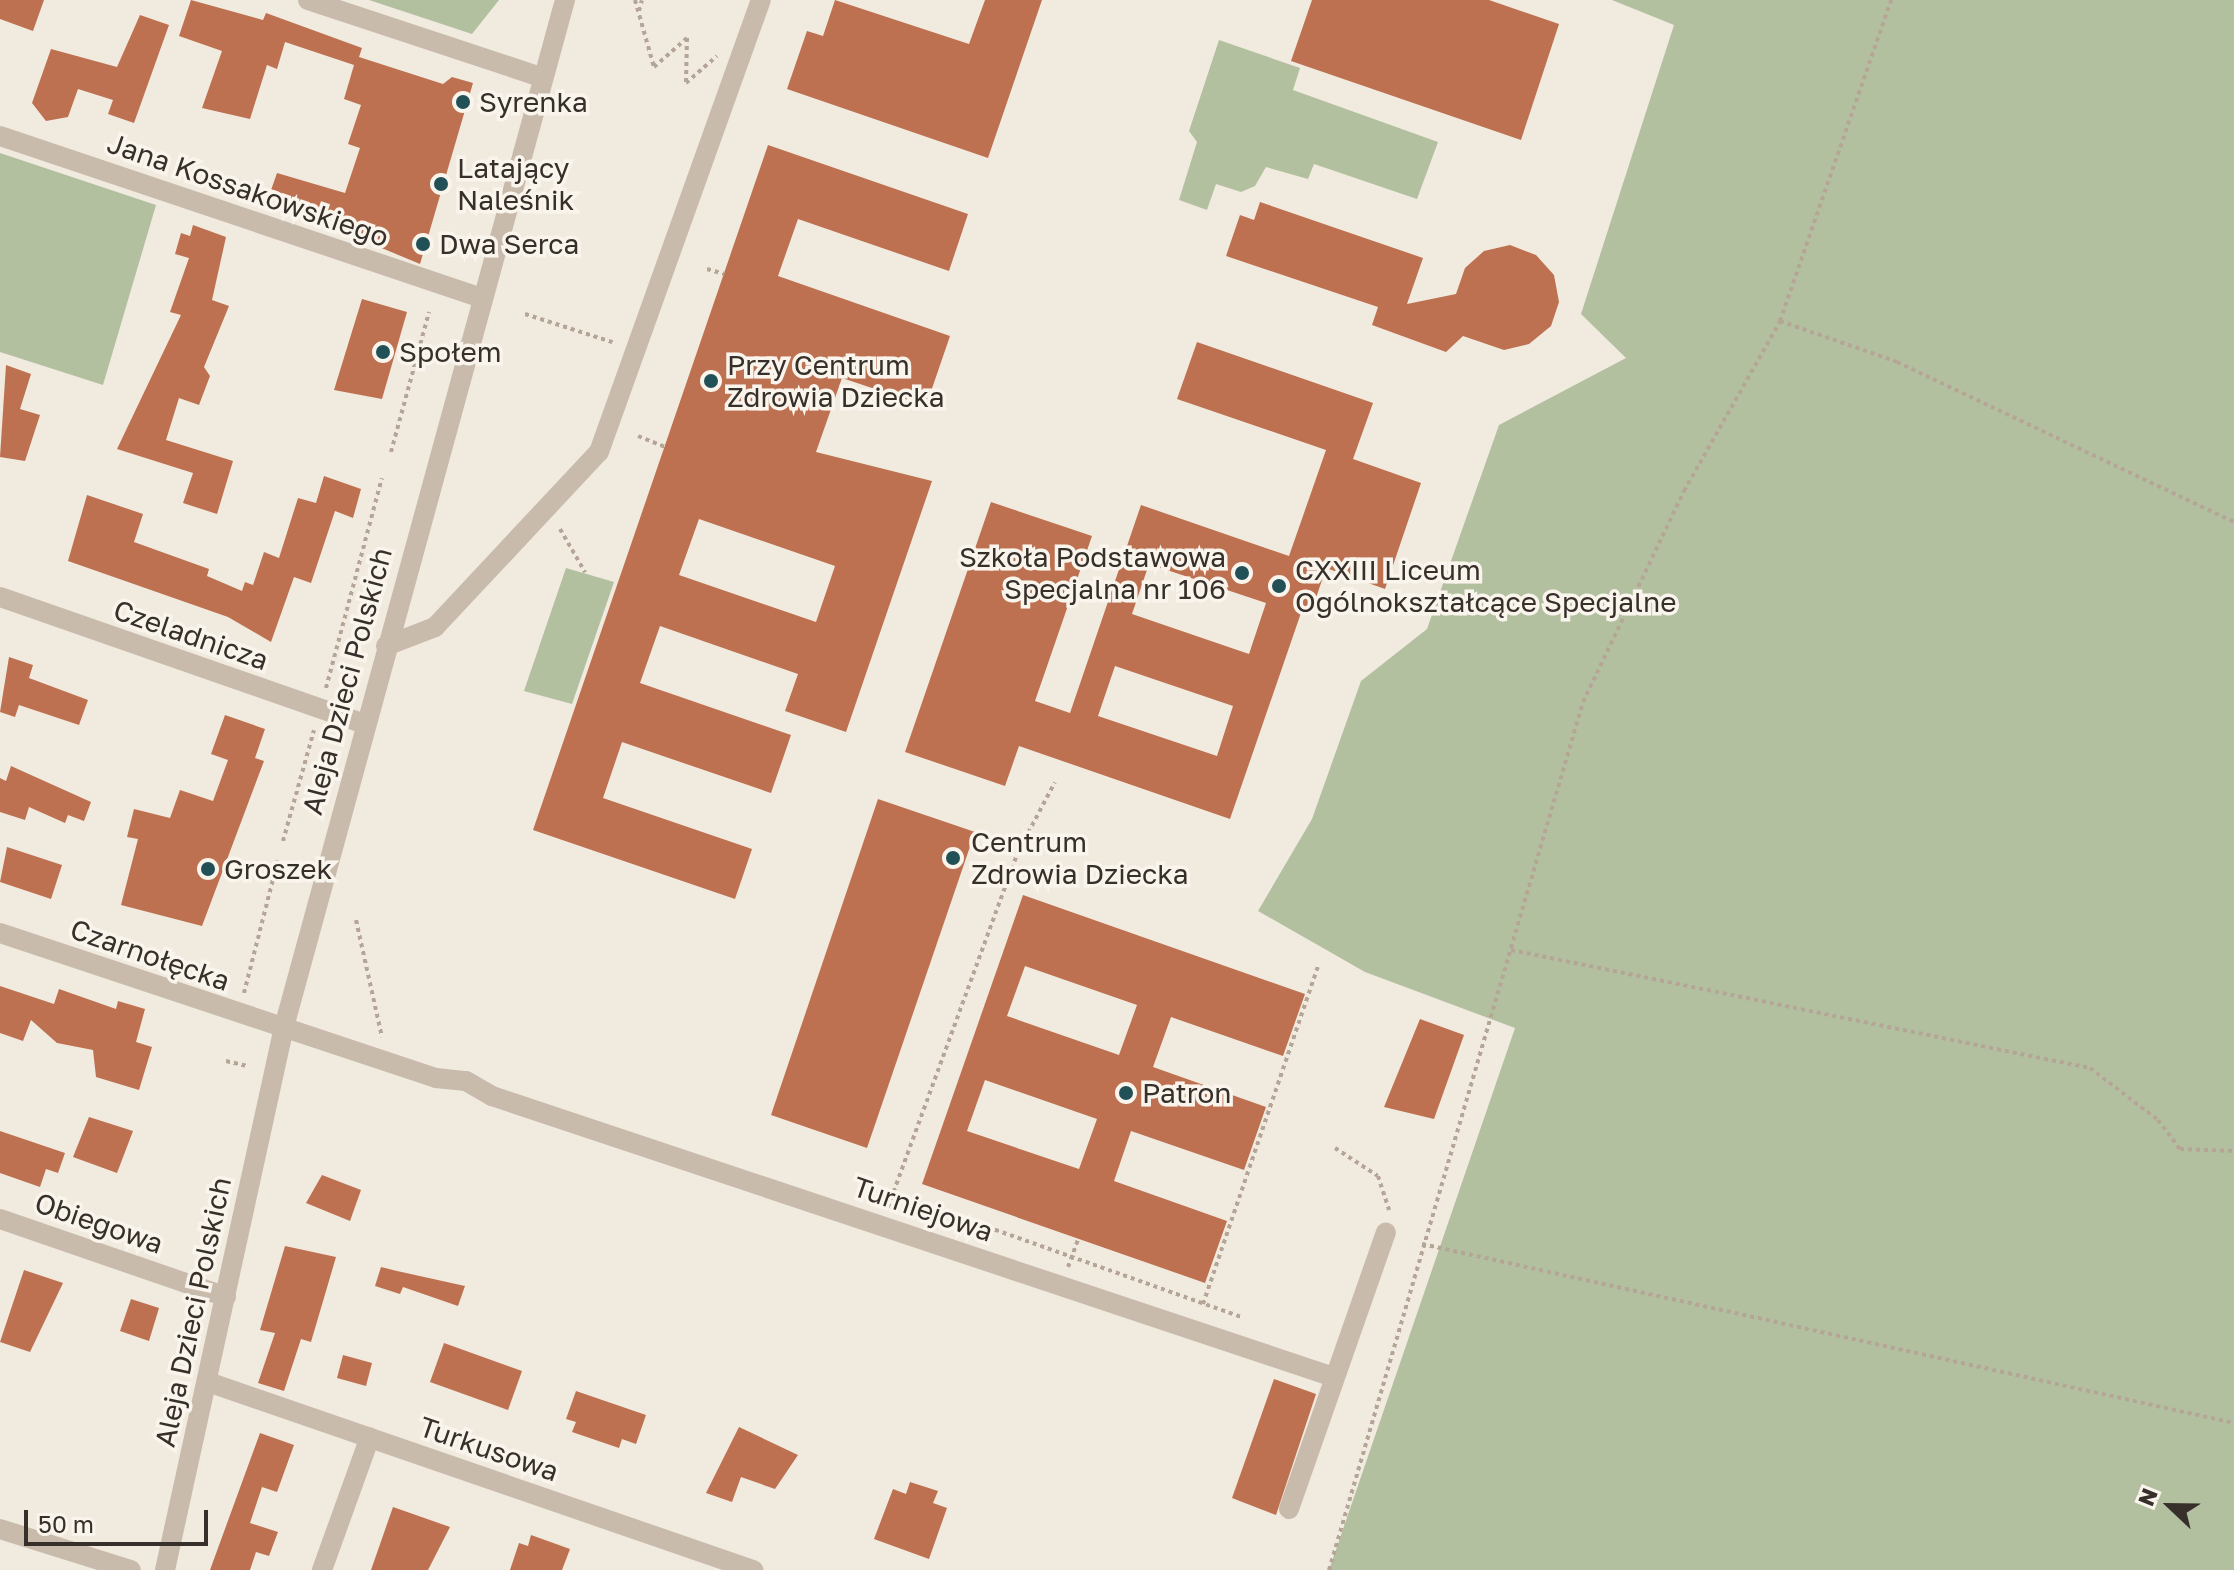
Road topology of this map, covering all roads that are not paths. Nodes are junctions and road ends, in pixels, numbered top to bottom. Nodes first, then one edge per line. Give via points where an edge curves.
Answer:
1 (308, 0) edge
2 (565, 0) edge
3 (761, 0) edge
4 (541, 77) junction
5 (0, 136) edge
6 (479, 297) junction
7 (0, 597) edge
8 (386, 646) junction
9 (364, 724) junction
10 (0, 933) edge
11 (284, 1027) junction
12 (0, 1219) edge
13 (1386, 1232) road end
14 (226, 1297) junction
15 (1334, 1377) junction
16 (208, 1382) junction
17 (370, 1437) junction
18 (1289, 1509) dead end
19 (0, 1529) edge
20 (131, 1570) edge
21 (165, 1570) edge
22 (322, 1570) edge
23 (753, 1570) edge

1 - 4 street
2 - 4 street, Aleja Dzieci Polskich
3 - 8 street via 599,452 435,627
4 - 6 street, Aleja Dzieci Polskich
5 - 6 street, Jana Kossakowskiego
6 - 8 street, Aleja Dzieci Polskich
7 - 9 street, Czeladnicza
8 - 9 street, Aleja Dzieci Polskich
9 - 11 street, Aleja Dzieci Polskich
10 - 11 street, Czarnołęcka
11 - 14 street, Aleja Dzieci Polskich
11 - 15 street, Turniejowa via 436,1078 466,1081 492,1096
12 - 14 street, Obiegowa
13 - 15 street
14 - 16 street, Aleja Dzieci Polskich
15 - 18 street
16 - 17 street, Turkusowa
16 - 21 street, Aleja Dzieci Polskich
17 - 22 street
17 - 23 street, Turkusowa
19 - 20 street

